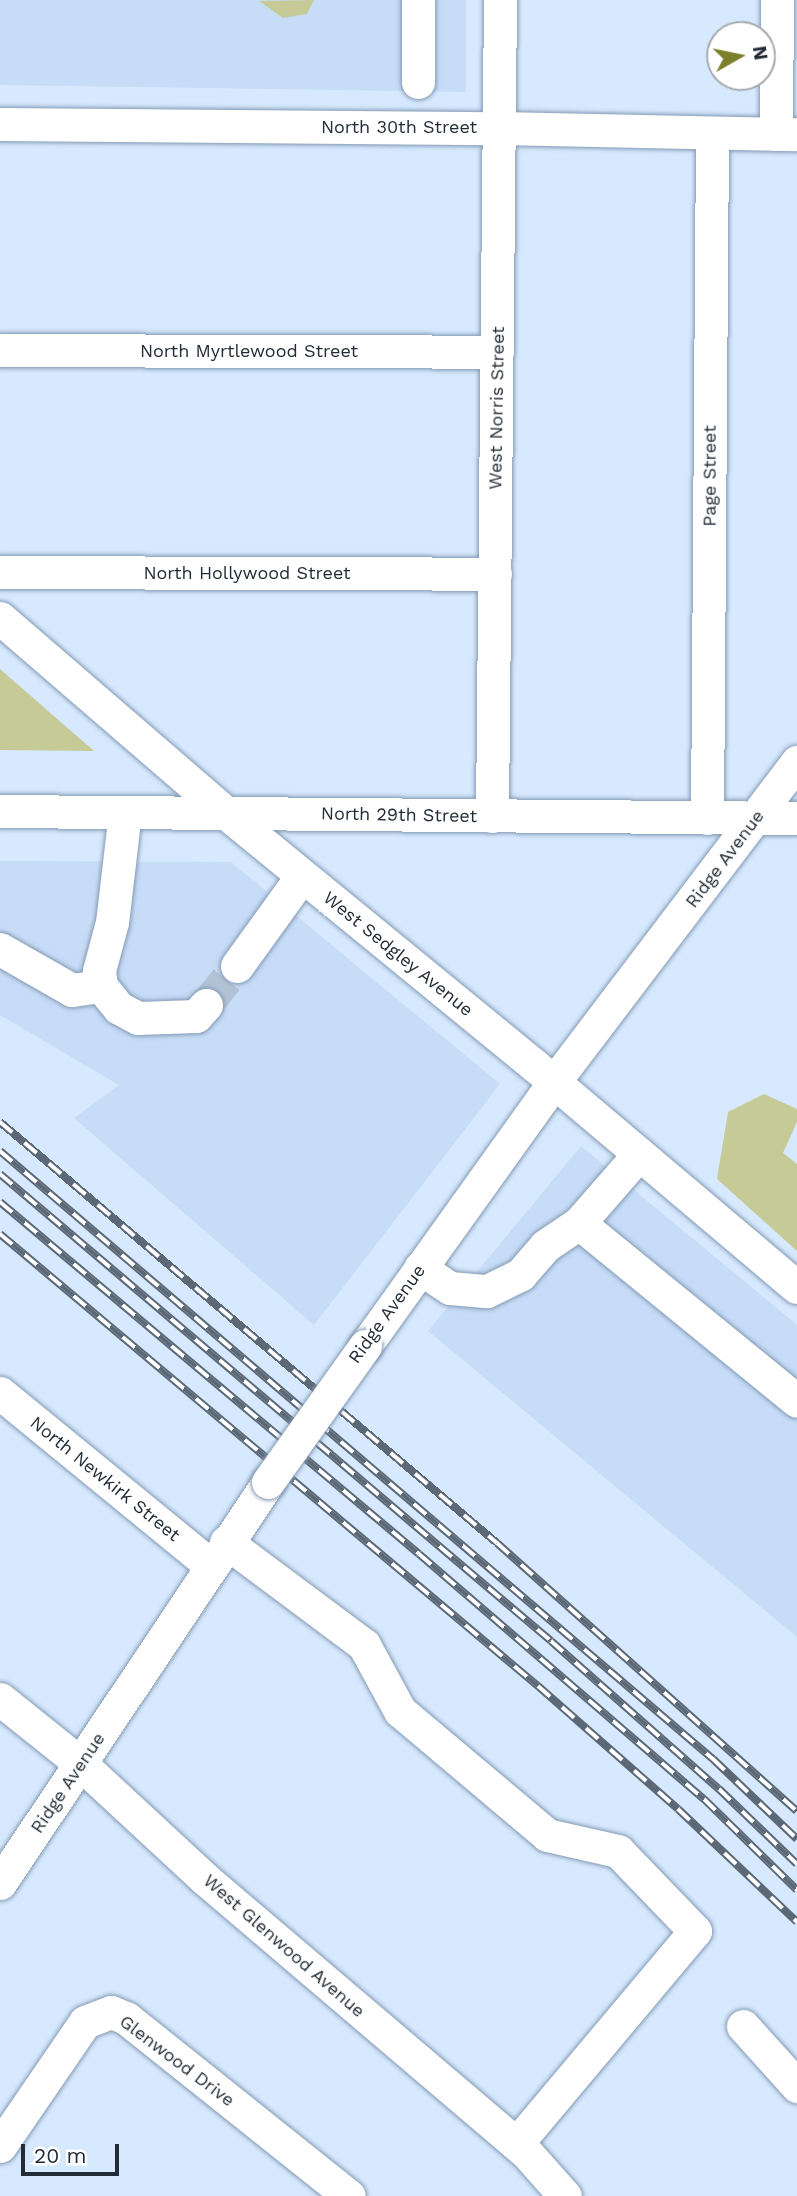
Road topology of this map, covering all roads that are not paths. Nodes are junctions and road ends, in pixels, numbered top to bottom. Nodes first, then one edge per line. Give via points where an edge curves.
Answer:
1 (418, 0) edge
2 (500, 0) edge
3 (777, 0) edge
4 (418, 82) dead end
5 (0, 124) edge
6 (499, 128) junction
7 (712, 133) junction
8 (786, 134) edge
9 (0, 350) edge
10 (497, 352) junction
11 (0, 572) edge
12 (495, 574) junction
13 (0, 618) edge
14 (797, 762) edge
15 (0, 811) edge
16 (125, 812) junction
17 (226, 813) junction
18 (492, 816) junction
19 (707, 818) junction
20 (756, 818) junction
21 (797, 818) edge
22 (302, 876) junction
23 (0, 949) edge
24 (237, 966) tunnel mouth
25 (100, 986) junction
26 (206, 1005) tunnel mouth
27 (554, 1082) junction
28 (639, 1154) junction
29 (579, 1223) junction
30 (420, 1268) junction
31 (797, 1287) edge
32 (0, 1393) edge
33 (797, 1401) edge
34 (218, 1553) junction
35 (0, 1699) edge
36 (81, 1764) junction
37 (0, 1883) edge
38 (743, 2026) dead end
39 (797, 2086) edge
40 (516, 2144) junction
41 (0, 2146) edge
42 (349, 2196) edge
43 (565, 2196) edge

1 - 4 street
2 - 6 street, West Norris Street
3 - 8 street
5 - 6 street, North 30th Street
6 - 7 street, North 30th Street
6 - 10 street, West Norris Street
7 - 8 street, North 30th Street
7 - 19 street, Page Street
9 - 10 street, North Myrtlewood Street
10 - 12 street, West Norris Street
11 - 12 street, North Hollywood Street
12 - 18 street, West Norris Street
13 - 17 street, West Sedgley Avenue
14 - 20 street, Ridge Avenue
15 - 16 street, North 29th Street
16 - 17 street, North 29th Street
16 - 25 street
17 - 18 street, North 29th Street
17 - 22 street, West Sedgley Avenue
18 - 19 street, North 29th Street
19 - 20 street, North 29th Street
20 - 21 street, North 29th Street
20 - 27 street, Ridge Avenue
22 - 24 street
22 - 27 street, West Sedgley Avenue
23 - 25 street via 72,990
25 - 26 street via 119,1008 138,1018 196,1016
27 - 28 street, West Sedgley Avenue
27 - 30 street, Ridge Avenue
28 - 29 street
28 - 31 street, West Sedgley Avenue
29 - 30 street via 545,1246 520,1275 487,1292 450,1288
29 - 33 street
30 - 34 street, Ridge Avenue, bridge
32 - 34 street, North Newkirk Street
34 - 36 street, Ridge Avenue
34 - 40 street, North Newkirk Street via 365,1645 400,1711 547,1835 618,1852 695,1931
35 - 36 street, West Glenwood Avenue
36 - 37 street, Ridge Avenue
36 - 40 street, West Glenwood Avenue via 205,1879
38 - 39 street
40 - 43 street, West Glenwood Avenue
41 - 42 street, Glenwood Drive via 85,2022 111,2012 126,2018

